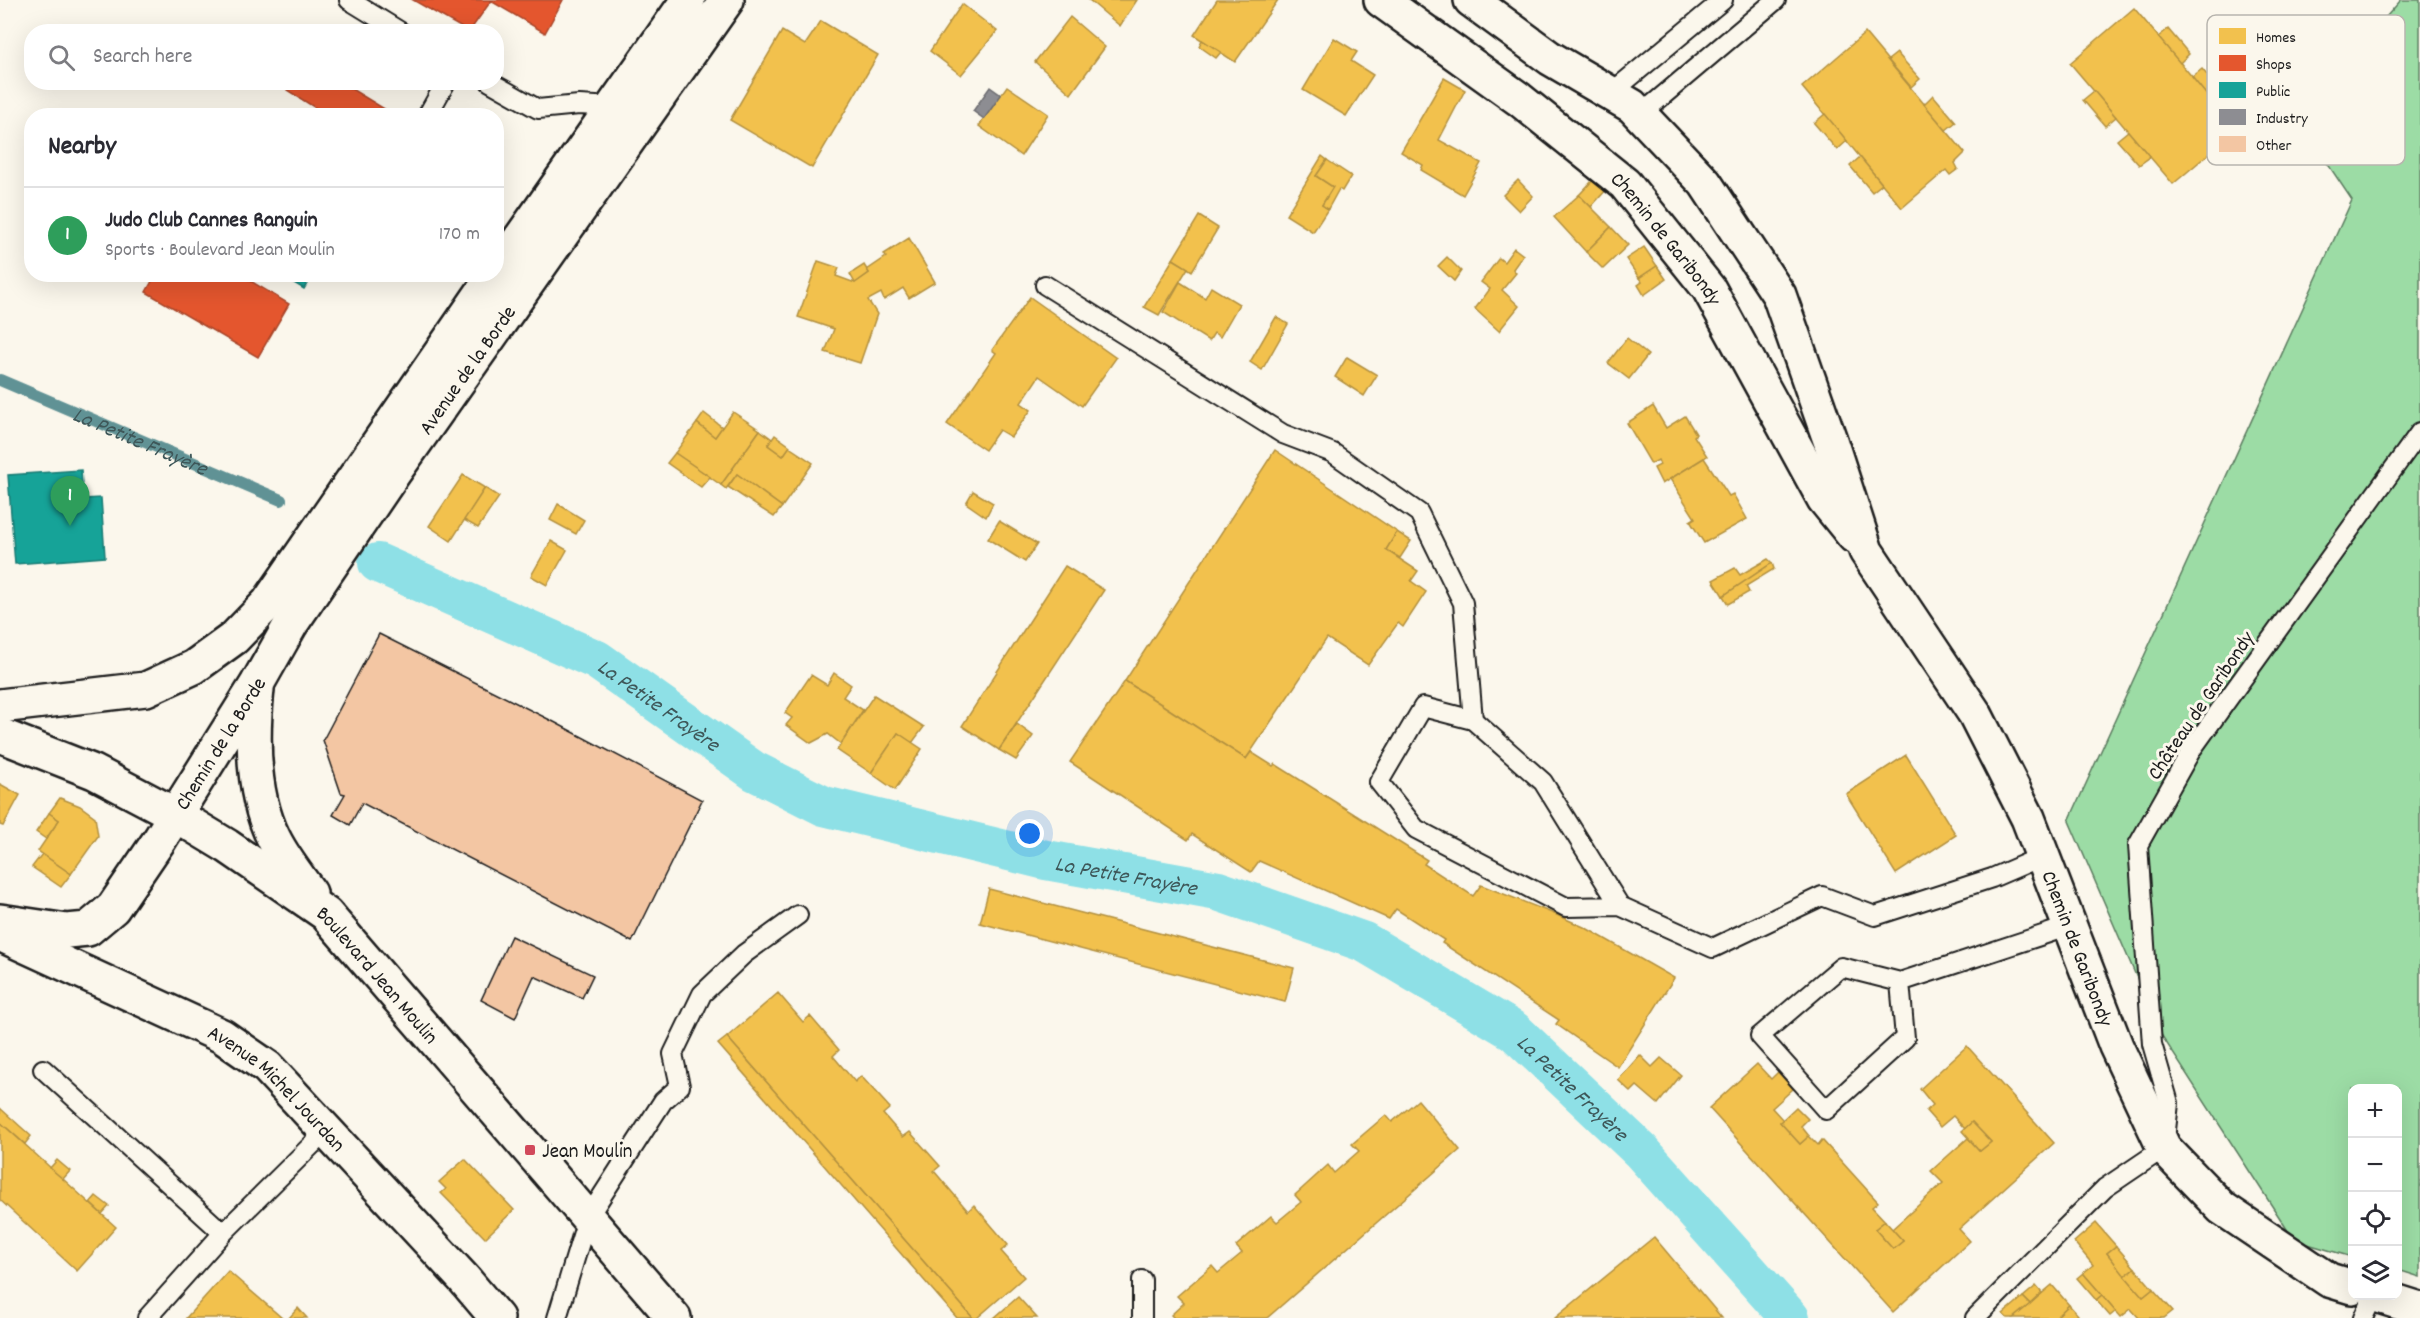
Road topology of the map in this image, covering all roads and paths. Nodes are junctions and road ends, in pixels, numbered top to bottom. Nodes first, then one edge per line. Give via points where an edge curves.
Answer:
1 (349, 0) edge
2 (688, 0) edge
3 (727, 0) edge
4 (1381, 0) edge
5 (1471, 0) edge
6 (1723, 0) edge
7 (1776, 0) edge
8 (388, 24) edge
9 (442, 90) edge
10 (504, 90) edge
11 (1611, 93) junction
12 (613, 107) junction
13 (431, 108) edge
14 (1640, 115) junction
15 (504, 261) edge
16 (489, 282) edge
17 (1045, 285) dead end
18 (2420, 432) edge
19 (1866, 551) junction
20 (257, 684) junction
21 (0, 706) edge
22 (1473, 720) junction
23 (0, 735) edge
24 (174, 814) junction
25 (2043, 856) junction
26 (1620, 906) junction
27 (326, 914) junction
28 (798, 915) dead end
29 (0, 921) edge
30 (2070, 926) junction
31 (0, 934) edge
32 (1900, 982) junction
33 (43, 1069) dead end
34 (326, 1131) junction
35 (2164, 1148) junction
36 (587, 1219) junction
37 (222, 1233) junction
38 (1142, 1280) dead end
39 (2348, 1286) edge
40 (2371, 1300) edge
41 (2392, 1300) edge
42 (2420, 1309) edge
43 (147, 1318) edge
44 (497, 1318) edge
45 (557, 1318) edge
46 (674, 1318) edge
47 (1142, 1318) edge
48 (1976, 1318) edge
49 (2363, 1318) edge

1 - 8 lane
2 - 12 main road
3 - 20 main road, Avenue de la Borde via 393,474 291,624
4 - 19 main road, Chemin de Garibondy via 1519,99 1625,183 1709,289 1824,499
5 - 11 main road, Chemin de Garibondy via 1550,58
6 - 11 lane
7 - 14 lane
9 - 13 lane
10 - 12 lane via 538,109
11 - 14 main road, Chemin de Garibondy
12 - 15 main road
14 - 19 main road, Chemin de Garibondy via 1705,183 1779,295
16 - 21 main road via 268,603 234,638 194,667 146,689
17 - 22 lane via 1283,434 1333,453 1419,513 1463,603
18 - 35 lane, Château de Garibondy via 2192,749 2138,845 2152,1044 2169,1103
19 - 25 main road, Chemin de Garibondy via 1975,714
20 - 24 main road, Chemin de la Borde
20 - 27 main road, Chemin de la Borde via 254,762 272,836
22 - 26 lane via 1543,782
22 - 26 lane via 1423,706 1379,782 1416,829 1566,907
23 - 24 main road, Boulevard Jean Moulin via 94,772
24 - 27 main road, Boulevard Jean Moulin
24 - 29 main road, Chemin de la Borde via 113,908 88,929 67,931
25 - 26 lane via 1992,878 1875,916 1822,896 1713,948
25 - 30 main road, Chemin de Garibondy
27 - 36 main road, Boulevard Jean Moulin
28 - 36 lane via 744,954 702,994 673,1054 680,1086 663,1101
30 - 32 lane
30 - 35 main road, Chemin de Garibondy via 2116,1046
31 - 34 main road, Avenue Michel Jourdan via 222,1036 267,1067
32 - 32 lane via 1842,967 1760,1036 1826,1110 1905,1038
33 - 37 lane
34 - 37 lane
34 - 44 main road, Avenue Michel Jourdan
35 - 39 main road, Chemin de Garibondy via 2222,1208 2329,1280
35 - 48 lane via 2105,1188
36 - 45 lane
36 - 46 main road, Boulevard Jean Moulin
37 - 43 lane
38 - 47 lane
40 - 49 lane
41 - 42 main road

